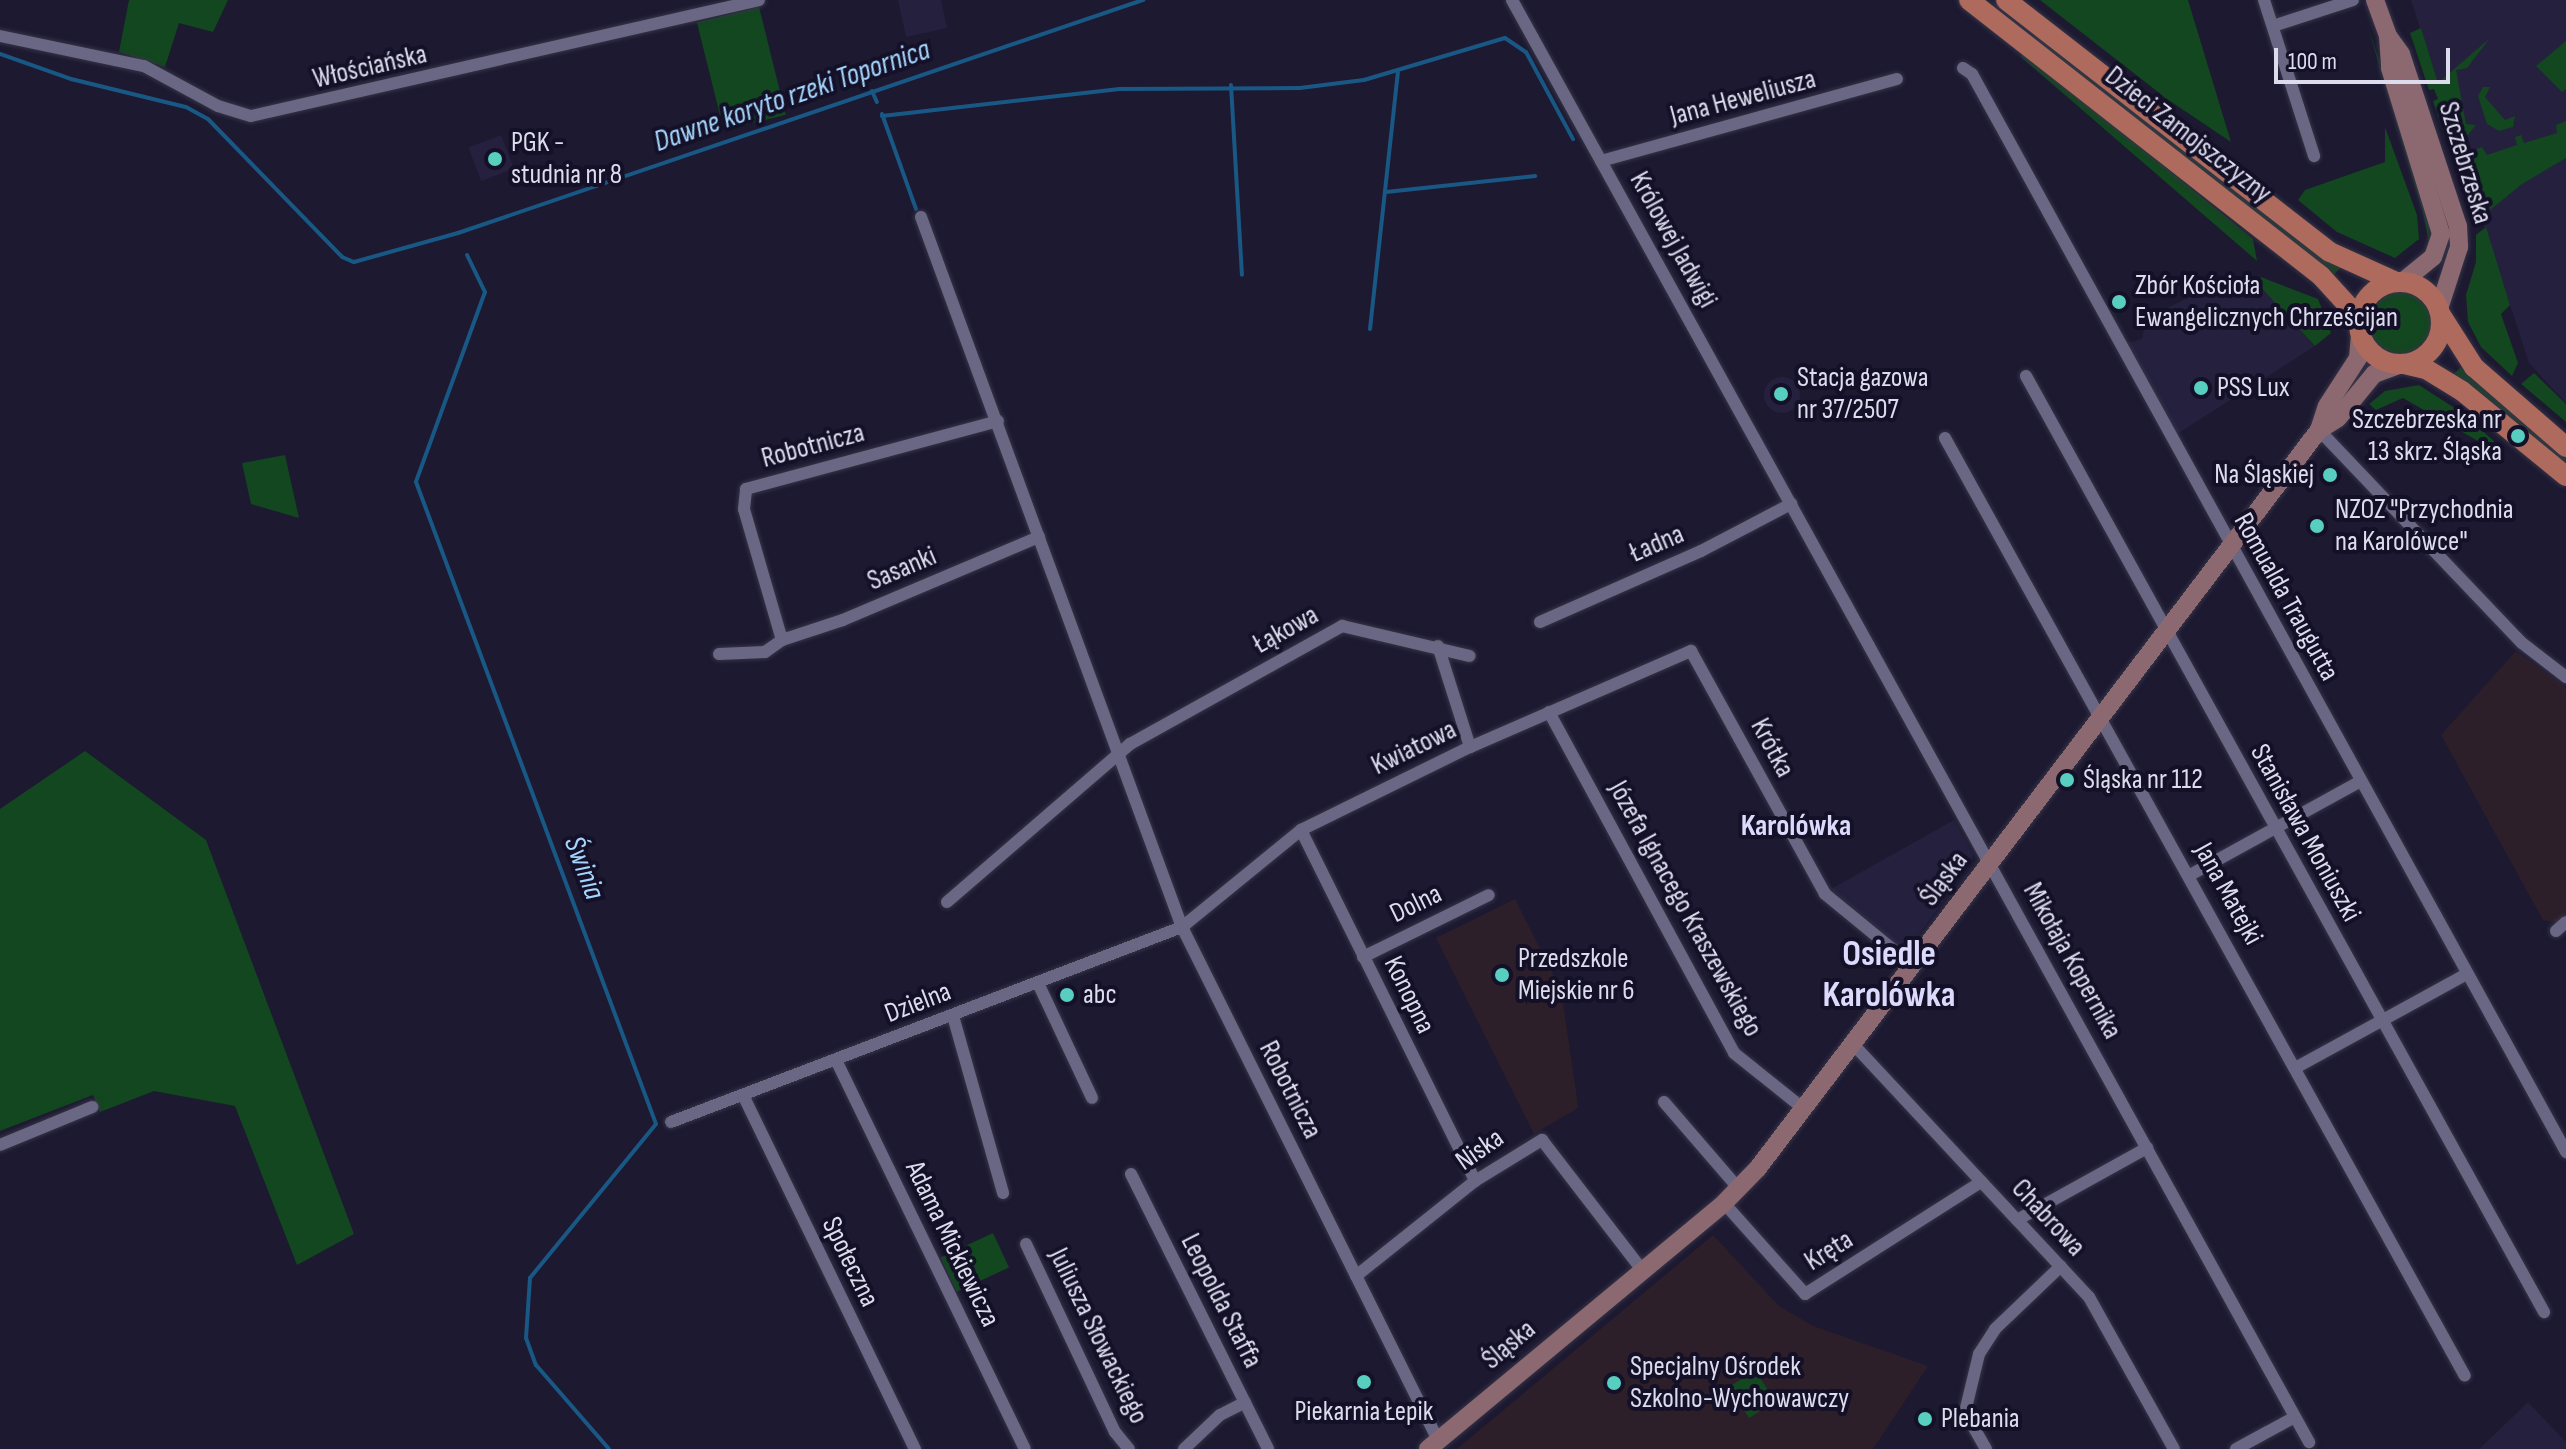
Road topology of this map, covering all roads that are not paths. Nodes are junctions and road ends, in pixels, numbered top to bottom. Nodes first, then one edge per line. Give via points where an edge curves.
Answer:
1 (759, 0) edge
2 (1512, 0) edge
3 (1969, 0) edge
4 (2006, 0) edge
5 (2264, 0) edge
6 (2353, 0) edge
7 (2375, 0) edge
8 (2273, 26) junction
9 (0, 36) edge
10 (2388, 36) junction
11 (1963, 68) dead end
12 (1897, 79) dead end
13 (2314, 156) dead end
14 (1601, 161) junction
15 (921, 217) dead end
16 (2399, 281) junction
17 (2440, 312) junction
18 (2360, 330) junction
19 (2402, 364) junction
20 (2026, 376) dead end
21 (998, 421) junction
22 (2319, 430) junction
23 (1945, 438) dead end
24 (2566, 447) edge
25 (2566, 476) edge
26 (1791, 504) junction
27 (1039, 537) junction
28 (2231, 546) junction
29 (1540, 622) dead end
30 (2165, 632) junction
31 (782, 640) junction
32 (1438, 646) junction
33 (1691, 651) joint
34 (719, 654) dead end
35 (1470, 656) dead end
36 (2566, 677) edge
37 (1549, 712) junction
38 (2102, 717) junction
39 (1470, 747) junction
40 (1118, 754) junction
41 (2361, 781) junction
42 (2275, 828) junction
43 (1301, 830) junction
44 (1990, 864) junction
45 (2190, 875) junction
46 (1489, 895) dead end
47 (947, 902) dead end
48 (1435, 922) junction
49 (1182, 927) junction
50 (1442, 936) dead end
51 (1363, 957) junction
52 (1913, 966) junction
53 (2467, 974) junction
54 (1038, 983) junction
55 (953, 1016) junction
56 (2382, 1021) junction
57 (1853, 1044) junction
58 (836, 1060) junction
59 (2297, 1067) junction
60 (743, 1095) junction
61 (1092, 1098) dead end
62 (1664, 1102) dead end
63 (92, 1107) dead end
64 (1804, 1109) junction
65 (671, 1122) dead end
66 (0, 1145) edge
67 (2147, 1148) junction
68 (2566, 1152) edge
69 (1131, 1174) dead end
70 (1475, 1181) junction
71 (1981, 1182) junction
72 (1739, 1189) junction
73 (1003, 1193) dead end
74 (1724, 1203) junction
75 (2017, 1220) junction
76 (1026, 1244) dead end
77 (2061, 1266) junction
78 (1643, 1271) junction
79 (1356, 1276) junction
80 (2544, 1312) dead end
81 (2465, 1376) dead end
82 (1245, 1402) junction
83 (2295, 1417) junction
84 (2309, 1442) dead end
85 (1433, 1444) edge
86 (915, 1449) edge
87 (1025, 1449) edge
88 (1129, 1449) edge
89 (1184, 1449) edge
90 (1268, 1449) edge
91 (1986, 1449) edge
92 (2174, 1449) edge
93 (2236, 1449) edge

1 - 9 street, Włościańska via 251,116 218,106 152,69
2 - 14 street, Królowej Jadwigi
3 - 18 main road, Dzieci Zamojszczyzny via 2315,271 2352,310
4 - 16 main road, Dzieci Zamojszczyzny via 2330,252
5 - 8 street
6 - 8 street
7 - 10 street, Szczebrzeska
8 - 13 street
10 - 16 street, Szczebrzeska via 2390,68 2441,234 2433,257
10 - 17 street, Szczebrzeska via 2401,54 2458,226 2459,247
11 - 28 street, Romualda Traugutta via 1972,74
12 - 14 street, Jana Heweliusza
14 - 26 street, Królowej Jadwigi
15 - 21 street, Robotnicza
16 - 17 main road via 2424,288
16 - 18 main road via 2371,293
17 - 19 main road via 2432,349
17 - 24 main road via 2474,367
18 - 19 main road via 2376,356
18 - 22 street, Śląska via 2358,358 2327,406
19 - 22 street, Śląska via 2374,374 2338,418
19 - 25 main road via 2426,369 2462,391
20 - 30 street, Stanisława Moniuszki
21 - 27 street, Robotnicza
21 - 31 street, Robotnicza via 746,489 744,509
22 - 28 street, Śląska
22 - 36 street via 2522,643
23 - 38 street, Jana Matejki
26 - 29 street, Ładna via 1701,551
26 - 44 street, Mikołaja Kopernika
27 - 31 street, Sasanki via 843,620
27 - 40 street, Robotnicza
28 - 30 street, Śląska
28 - 41 street, Romualda Traugutta
30 - 38 street, Śląska
30 - 42 street, Stanisława Moniuszki
31 - 34 street, Sasanki via 755,656
32 - 35 street
32 - 39 street
32 - 40 street, Łąkowa via 1342,626
33 - 37 street, Kwiatowa
33 - 52 street, Krótka via 1825,894
37 - 39 street, Kwiatowa
37 - 64 street, Józefa Ignacego Kraszewskiego via 1734,1053
38 - 44 street, Śląska
38 - 45 street, Jana Matejki
39 - 43 street, Kwiatowa
40 - 47 street
40 - 49 street, Robotnicza
41 - 42 street
41 - 53 street, Romualda Traugutta
42 - 45 street
42 - 56 street, Stanisława Moniuszki
43 - 49 street, Kwiatowa
43 - 51 street, Konopna
44 - 52 street, Śląska
44 - 67 street, Mikołaja Kopernika
45 - 59 street, Jana Matejki
46 - 48 street, Dolna
48 - 50 street
48 - 51 street, Dolna
49 - 54 street, Dzielna
49 - 79 street, Robotnicza
51 - 70 street, Konopna
52 - 57 street, Śląska
53 - 56 street
53 - 68 street, Romualda Traugutta
54 - 55 street, Dzielna
54 - 61 street
55 - 58 street, Dzielna
55 - 73 street
56 - 59 street
56 - 80 street, Stanisława Moniuszki
57 - 64 street, Śląska
57 - 71 street, Chabrowa
58 - 60 street, Dzielna
58 - 87 street, Adama Mickiewicza
59 - 81 street, Jana Matejki
60 - 65 street, Dzielna
60 - 86 street, Społeczna
62 - 72 street
63 - 66 street
64 - 72 street, Śląska
67 - 75 street
67 - 83 street, Mikołaja Kopernika
69 - 82 street, Leopolda Staffa
70 - 78 street, Niska via 1541,1135
70 - 79 street, Niska
71 - 74 street, Kręta via 1805,1294
71 - 75 street, Chabrowa
72 - 74 street, Śląska
74 - 78 street, Śląska
75 - 77 street, Chabrowa
76 - 88 street, Juliusza Słowackiego via 1115,1432
77 - 91 street via 1995,1329 1979,1354 1965,1412
77 - 92 street, Chabrowa via 2089,1297
78 - 85 street, Śląska
79 - 85 street, Robotnicza
82 - 89 street via 1220,1415
82 - 90 street, Leopolda Staffa
83 - 84 street, Mikołaja Kopernika
83 - 93 street

